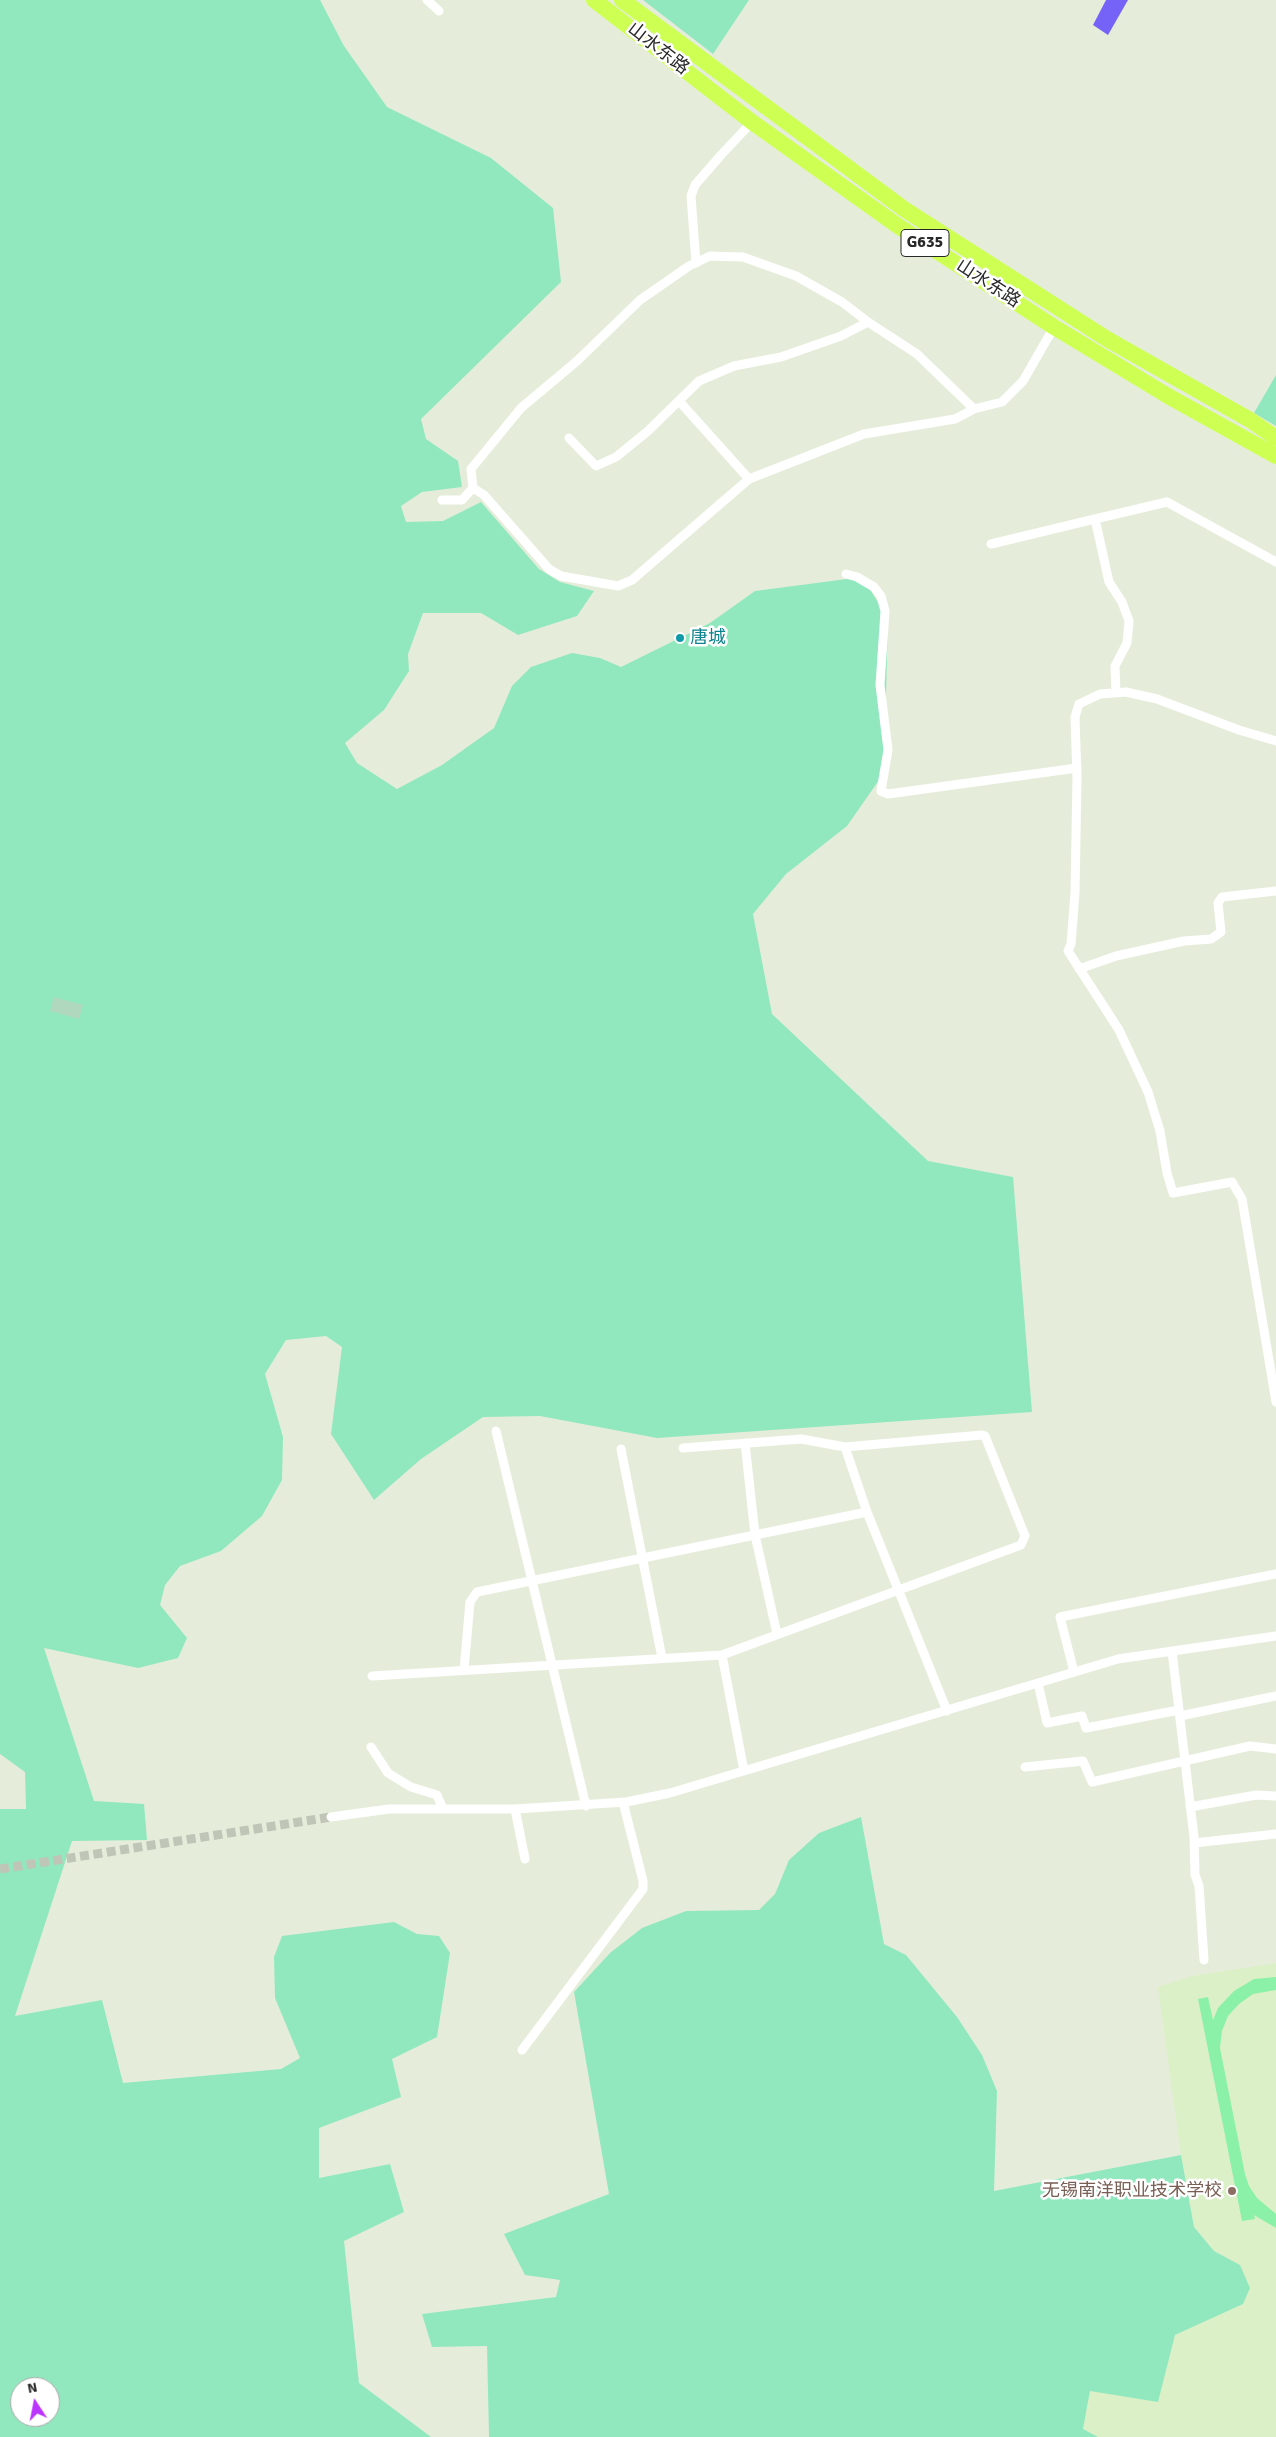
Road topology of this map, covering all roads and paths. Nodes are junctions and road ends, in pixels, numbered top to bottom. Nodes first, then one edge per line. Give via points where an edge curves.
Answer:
1 (427, 0) edge
2 (594, 0) edge
3 (622, 0) edge
4 (439, 11) dead end
5 (752, 122) junction
6 (696, 263) junction
7 (868, 322) junction
8 (1054, 327) junction
9 (679, 400) junction
10 (974, 409) junction
11 (568, 438) dead end
12 (1276, 438) edge
13 (1276, 456) edge
14 (749, 479) junction
15 (472, 488) junction
16 (442, 500) dead end
17 (1095, 519) junction
18 (991, 544) dead end
19 (1276, 562) edge
20 (846, 574) dead end
21 (1116, 693) junction
22 (1276, 741) edge
23 (1077, 768) junction
24 (1276, 891) edge
25 (1079, 969) junction
26 (1276, 1402) edge
27 (496, 1432) dead end
28 (745, 1443) junction
29 (845, 1447) junction
30 (683, 1448) dead end
31 (620, 1449) dead end
32 (867, 1512) junction
33 (755, 1535) junction
34 (640, 1559) junction
35 (1276, 1574) edge
36 (532, 1581) junction
37 (898, 1590) junction
38 (777, 1634) junction
39 (1276, 1636) edge
40 (1172, 1651) junction
41 (722, 1654) junction
42 (662, 1658) junction
43 (552, 1665) junction
44 (464, 1670) junction
45 (1074, 1672) junction
46 (372, 1676) dead end
47 (1038, 1683) junction
48 (1276, 1696) edge
49 (947, 1711) junction
50 (1179, 1713) junction
51 (370, 1747) dead end
52 (1276, 1749) edge
53 (1185, 1760) junction
54 (1025, 1767) dead end
55 (744, 1772) junction
56 (1276, 1796) edge
57 (623, 1802) junction
58 (586, 1806) junction
59 (1190, 1807) junction
60 (443, 1809) junction
61 (515, 1809) junction
62 (331, 1817) tunnel mouth
63 (1276, 1834) edge
64 (1194, 1843) junction
65 (525, 1859) dead end
66 (1204, 1960) dead end
67 (522, 2050) dead end

1 - 4 street
2 - 5 highway, 山水东路 / G635
3 - 12 highway, 山水东路 / G635 via 904,209 1107,339
5 - 6 street via 714,162 690,196
5 - 8 highway, 山水东路 / G635 via 898,226
6 - 7 street via 710,256 743,257 796,276 842,302
6 - 15 street via 640,300 521,408 471,469
7 - 9 street via 841,336 790,354 725,370 698,381
7 - 10 street via 916,354
8 - 10 street via 1023,381 1002,402
8 - 13 highway, 山水东路 / G635
9 - 11 street via 616,457 596,466
9 - 14 street
10 - 14 street via 954,419 864,434
14 - 15 street via 632,580 618,586 561,576 549,569 484,495
15 - 16 street via 462,500
17 - 18 street
17 - 19 street via 1167,502
17 - 21 street via 1109,582 1130,621 1127,643 1115,666
20 - 23 street via 874,586 885,611 880,685 888,750 882,791 888,794
21 - 22 street via 1157,699
21 - 23 street via 1100,694 1079,704 1075,717
23 - 25 street via 1075,893 1068,951
24 - 25 street via 1222,897 1218,903 1221,932 1211,939 1184,941 1116,956
25 - 26 street via 1120,1030 1148,1092 1174,1193 1232,1182 1242,1199
27 - 36 street
28 - 29 street via 802,1438
28 - 30 street
28 - 33 street
29 - 32 street
29 - 37 street via 985,1436 1025,1536 1021,1545
31 - 34 street
32 - 33 street
32 - 37 street
33 - 34 street
33 - 38 street
34 - 36 street
34 - 42 street
35 - 45 street via 1060,1617
36 - 43 street
36 - 44 street via 477,1592 470,1602
37 - 38 street
37 - 49 street
38 - 41 street
39 - 40 street
40 - 45 street via 1118,1659
40 - 50 street
41 - 42 street
41 - 55 street
42 - 43 street
43 - 44 street
43 - 58 street
44 - 46 street
45 - 47 street
47 - 49 street
47 - 50 street via 1047,1723 1082,1716 1086,1728
48 - 50 street
49 - 55 street
50 - 53 street
51 - 60 street via 388,1773 411,1787 438,1795
52 - 53 street via 1250,1746
53 - 54 street via 1092,1782 1083,1761
53 - 59 street
55 - 57 street via 670,1793
56 - 59 street via 1256,1795
57 - 58 street
57 - 67 street via 643,1889
58 - 61 street
59 - 64 street
60 - 61 street
60 - 62 street via 389,1809
61 - 65 street
63 - 64 street
64 - 66 street

